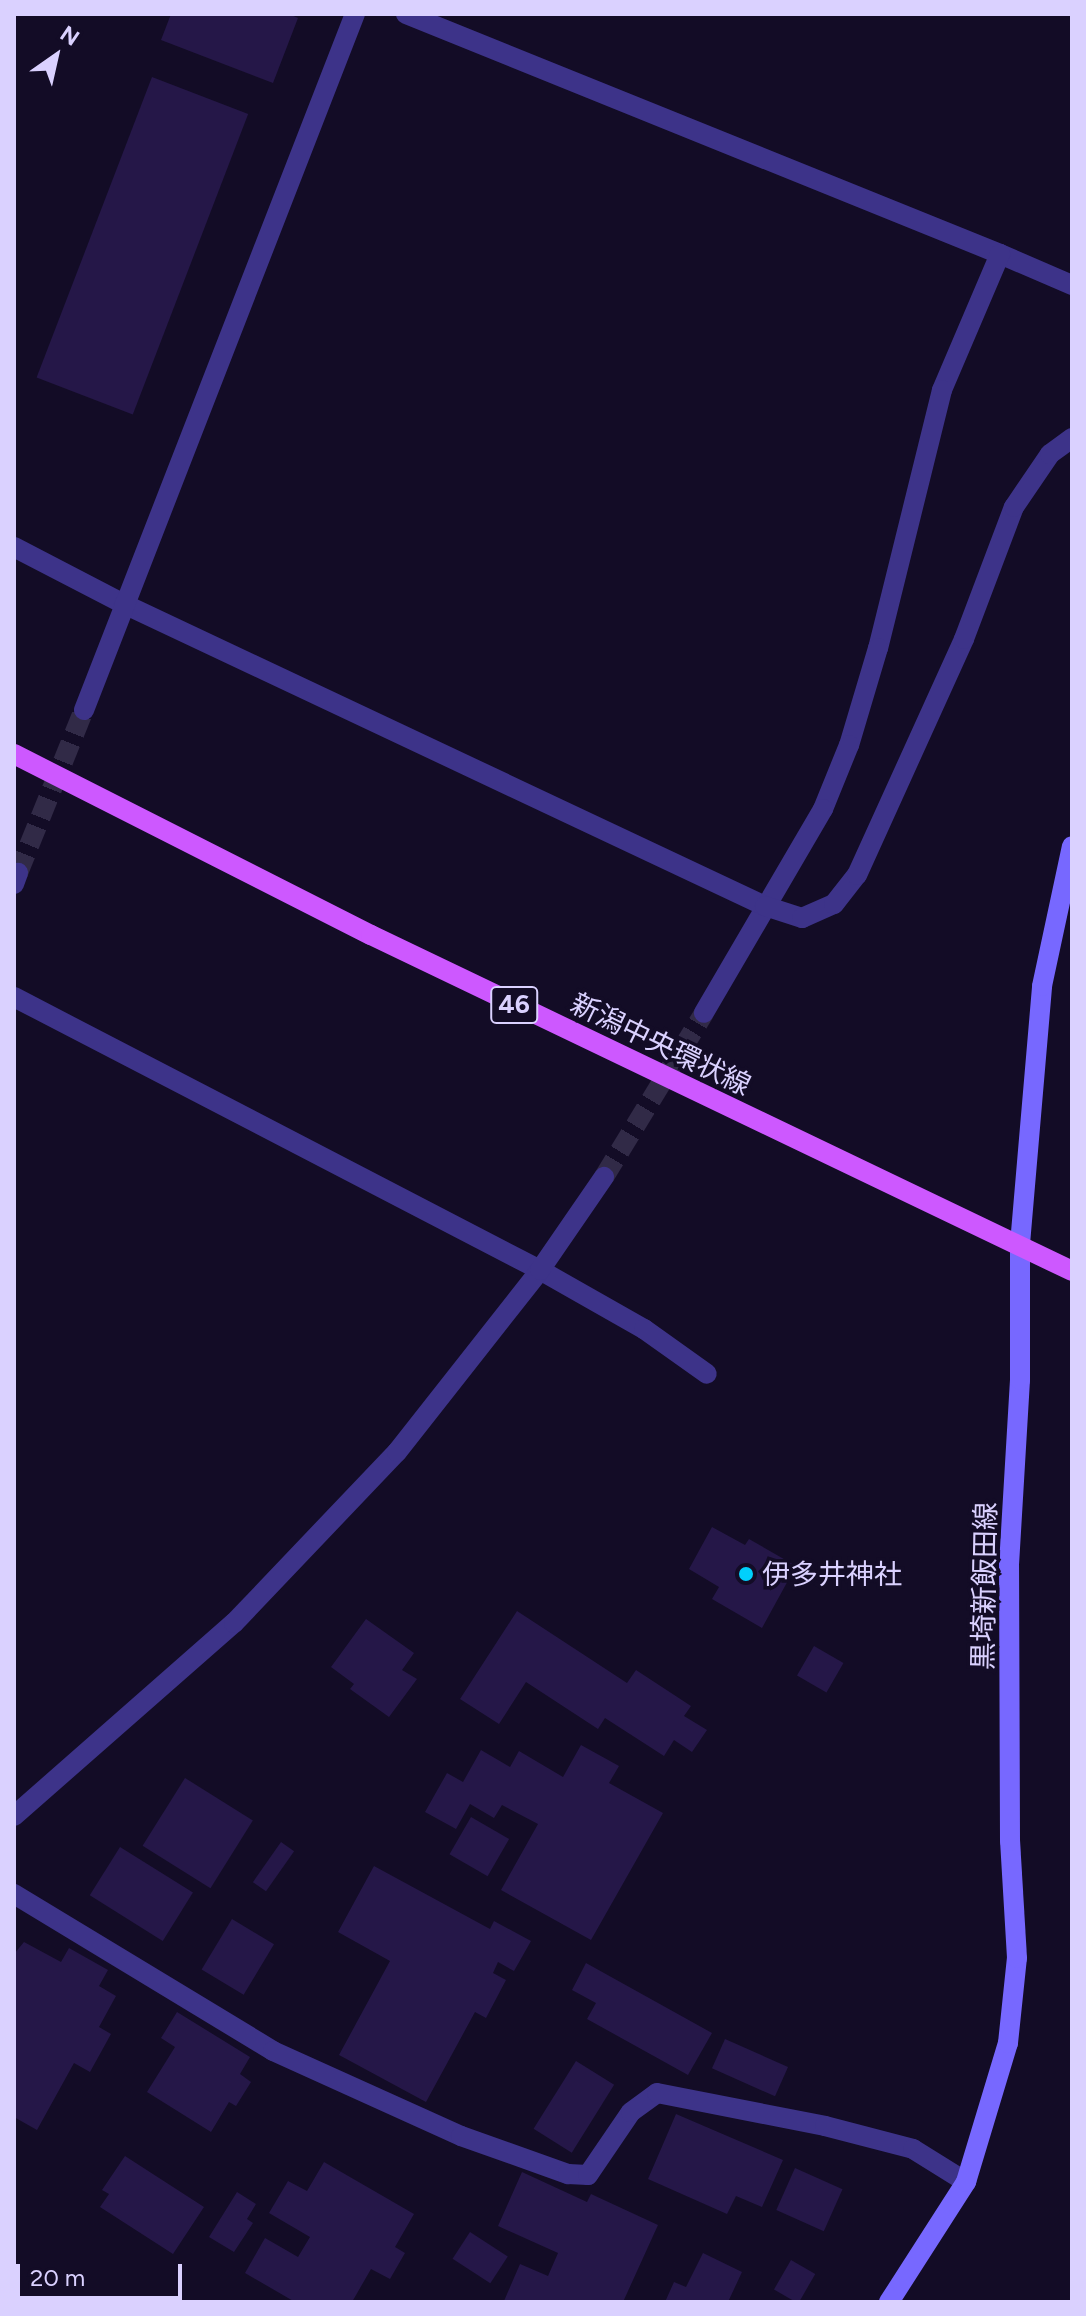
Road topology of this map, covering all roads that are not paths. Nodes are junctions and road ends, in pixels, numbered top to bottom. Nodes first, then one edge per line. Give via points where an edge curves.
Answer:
1 (355, 14) edge
2 (406, 14) edge
3 (1000, 254) junction
4 (1072, 285) edge
5 (1072, 438) edge
6 (14, 547) edge
7 (124, 604) junction
8 (84, 710) tunnel mouth
9 (14, 754) edge
10 (1072, 846) edge
11 (765, 906) junction
12 (14, 997) edge
13 (704, 1013) tunnel mouth
14 (604, 1177) tunnel mouth
15 (1020, 1244) junction
16 (540, 1270) junction
17 (1072, 1271) edge
18 (707, 1374) dead end
19 (14, 1816) edge
20 (14, 1894) edge
21 (966, 2182) junction
22 (889, 2302) edge

1 - 7 street
2 - 3 street
3 - 4 street
3 - 11 street via 942,390 849,745 823,809
5 - 11 street via 1050,454 1014,507 964,639 857,875 834,904 802,918
6 - 7 street
7 - 8 street
7 - 11 street
9 - 15 main road, 新潟中央環状線 / 46 via 605,1049
10 - 15 main road, 黒埼新飯田線 via 1042,986
11 - 13 street
12 - 16 street
14 - 16 street
15 - 17 main road, 新潟中央環状線 / 46
15 - 21 main road, 黒埼新飯田線 via 1020,1380 1009,1565 1010,1841 1017,1958 1008,2043
16 - 18 street via 644,1329
16 - 19 street via 397,1452 245,1611
20 - 21 street via 273,2051 461,2136 568,2174 588,2175 631,2112 657,2093 913,2149
21 - 22 main road, 黒埼新飯田線

